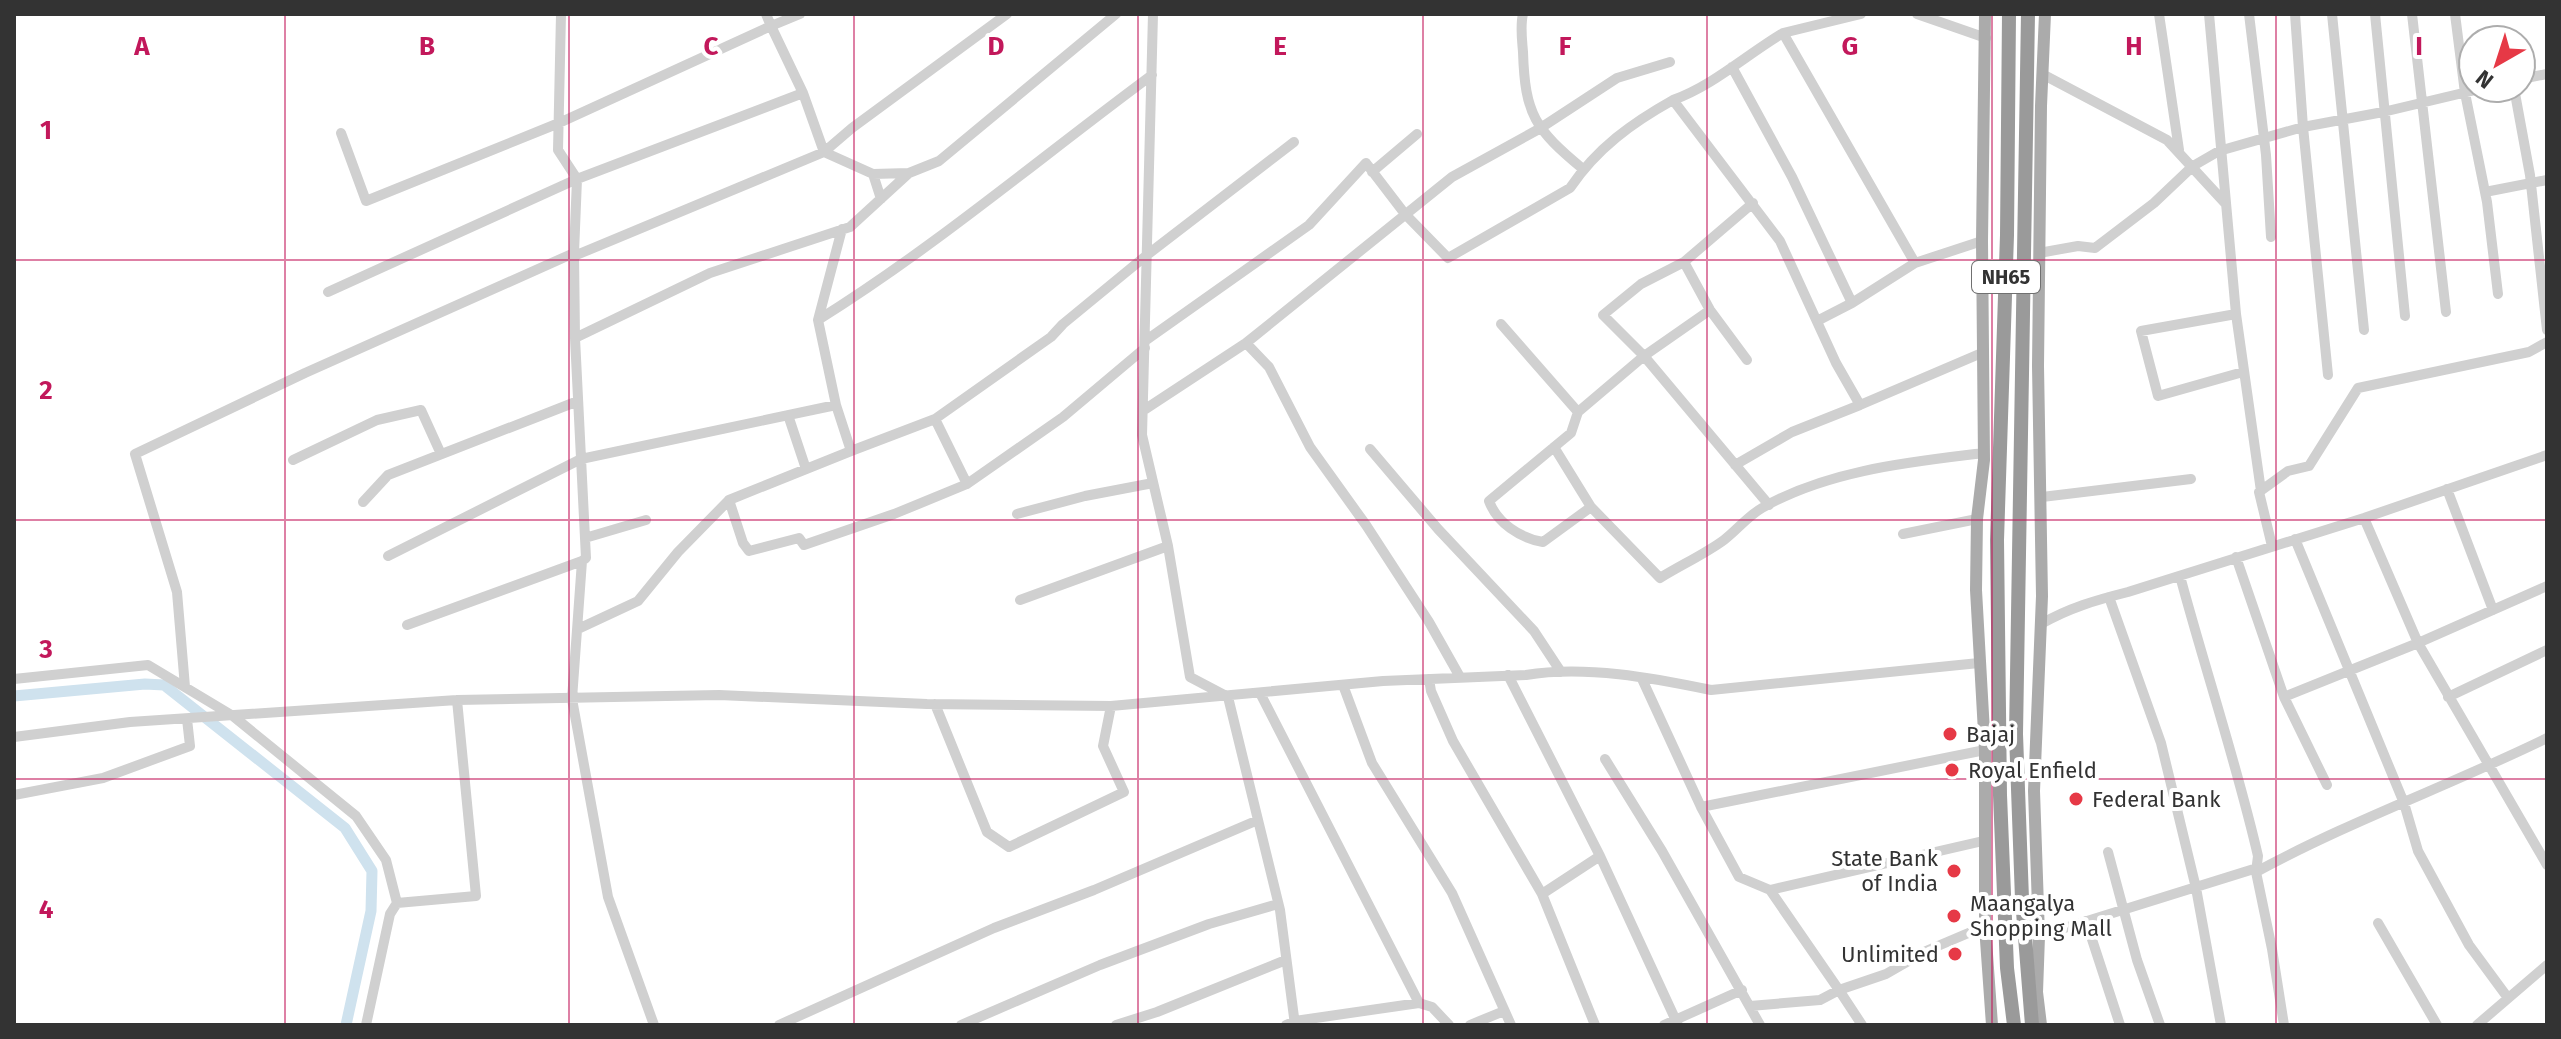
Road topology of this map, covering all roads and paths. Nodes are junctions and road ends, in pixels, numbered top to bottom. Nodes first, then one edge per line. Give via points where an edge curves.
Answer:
1 (561, 14) edge
2 (766, 14) edge
3 (800, 14) edge
4 (1007, 14) edge
5 (1116, 14) edge
6 (1153, 14) edge
7 (1523, 14) edge
8 (1861, 14) edge
9 (1917, 14) edge
10 (1985, 14) edge
11 (2009, 14) edge
12 (2028, 14) edge
13 (2045, 14) edge
14 (2159, 14) edge
15 (2209, 14) edge
16 (2249, 14) edge
17 (2295, 14) edge
18 (2332, 14) edge
19 (2375, 14) edge
20 (2412, 14) edge
21 (771, 26) junction
22 (1783, 33) junction
23 (1986, 38) junction
24 (1670, 62) dead end
25 (1732, 67) junction
26 (1152, 75) junction
27 (2044, 75) junction
28 (803, 93) junction
29 (2457, 95) edge
30 (1673, 100) junction
31 (2423, 103) junction
32 (2467, 104) edge
33 (2517, 104) edge
34 (2383, 112) junction
35 (2344, 119) junction
36 (559, 123) junction
37 (2303, 127) junction
38 (1539, 129) junction
39 (341, 133) dead end
40 (1417, 134) dead end
41 (2264, 138) junction
42 (1294, 142) dead end
43 (2219, 151) junction
44 (824, 152) junction
45 (2179, 152) junction
46 (2193, 166) junction
47 (1583, 169) junction
48 (1372, 172) junction
49 (909, 173) junction
50 (873, 174) junction
51 (577, 179) junction
52 (2547, 180) edge
53 (2531, 182) junction
54 (2485, 192) junction
55 (881, 199) junction
56 (1753, 203) junction
57 (2225, 203) junction
58 (1405, 214) junction
59 (842, 229) junction
60 (2271, 237) dead end
61 (1982, 241) junction
62 (2039, 253) junction
63 (574, 254) junction
64 (1147, 255) junction
65 (1684, 262) junction
66 (1915, 263) junction
67 (328, 292) dead end
68 (2498, 294) dead end
69 (1852, 303) junction
70 (1710, 310) junction
71 (2446, 312) dead end
72 (2236, 314) junction
73 (2405, 316) dead end
74 (818, 320) junction
75 (1817, 321) junction
76 (1501, 324) dead end
77 (2546, 326) edge
78 (2364, 330) dead end
79 (575, 338) junction
80 (2547, 342) edge
81 (1246, 343) junction
82 (1145, 344) junction
83 (1984, 352) junction
84 (1644, 356) junction
85 (1747, 360) dead end
86 (2243, 372) junction
87 (2328, 375) dead end
88 (578, 401) junction
89 (836, 405) junction
90 (1860, 405) junction
91 (1144, 410) junction
92 (1578, 412) junction
93 (788, 415) junction
94 (935, 419) junction
95 (1554, 447) junction
96 (1370, 449) dead end
97 (851, 451) junction
98 (1984, 453) junction
99 (441, 454) junction
100 (2547, 455) edge
101 (581, 459) junction
102 (293, 460) dead end
103 (1735, 465) junction
104 (806, 469) junction
105 (2191, 479) dead end
106 (1153, 483) junction
107 (967, 484) junction
108 (2447, 489) junction
109 (2261, 491) junction
110 (2042, 497) junction
111 (729, 500) junction
112 (363, 502) dead end
113 (1769, 505) junction
114 (1591, 507) junction
115 (1017, 514) dead end
116 (2364, 518) junction
117 (1977, 519) junction
118 (646, 520) dead end
119 (1903, 534) dead end
120 (585, 538) junction
121 (2295, 539) junction
122 (1168, 546) junction
123 (2272, 546) junction
124 (388, 556) dead end
125 (2236, 557) junction
126 (582, 561) junction
127 (2180, 576) junction
128 (2547, 586) edge
129 (2109, 597) junction
130 (1020, 600) dead end
131 (2493, 610) junction
132 (2041, 624) junction
133 (407, 625) dead end
134 (578, 629) junction
135 (2418, 643) junction
136 (2547, 650) edge
137 (1979, 663) junction
138 (2348, 671) junction
139 (1561, 672) junction
140 (1508, 675) junction
141 (1460, 677) junction
142 (14, 679) edge
143 (1429, 679) junction
144 (1642, 679) junction
145 (1343, 685) junction
146 (185, 687) junction
147 (1260, 693) junction
148 (1228, 697) junction
149 (2284, 697) junction
150 (2448, 697) junction
151 (572, 699) junction
152 (457, 700) junction
153 (935, 704) junction
154 (1111, 706) junction
155 (233, 716) junction
156 (187, 719) junction
157 (14, 737) edge
158 (2547, 738) edge
159 (1985, 750) junction
160 (1605, 759) dead end
161 (2488, 767) junction
162 (2327, 785) dead end
163 (14, 795) edge
164 (2404, 803) junction
165 (1701, 807) junction
166 (1258, 820) junction
167 (1983, 841) junction
168 (2108, 852) dead end
169 (1600, 856) junction
170 (2545, 858) edge
171 (2257, 870) junction
172 (2196, 888) junction
173 (1770, 890) junction
174 (1542, 894) junction
175 (397, 903) junction
176 (1278, 904) junction
177 (2123, 911) junction
178 (2086, 921) junction
179 (2378, 923) dead end
180 (1985, 926) junction
181 (2039, 936) junction
182 (1286, 960) junction
183 (2547, 965) edge
184 (1742, 990) junction
185 (1839, 990) junction
186 (2508, 998) junction
187 (1419, 1003) junction
188 (1750, 1006) junction
189 (1504, 1011) junction
190 (1677, 1023) edge
191 (1292, 1024) edge
192 (2434, 1024) edge
193 (366, 1025) edge
194 (654, 1025) edge
195 (779, 1025) edge
196 (961, 1025) edge
197 (1116, 1025) edge
198 (1449, 1025) edge
199 (1470, 1025) edge
200 (1511, 1025) edge
201 (1595, 1025) edge
202 (1664, 1025) edge
203 (1760, 1025) edge
204 (1862, 1025) edge
205 (1992, 1025) edge
206 (2014, 1025) edge
207 (2032, 1025) edge
208 (2041, 1025) edge
209 (2120, 1025) edge
210 (2160, 1025) edge
211 (2221, 1025) edge
212 (2284, 1025) edge
213 (2477, 1025) edge

1 - 36 street
2 - 21 street
3 - 21 street
4 - 44 street
5 - 49 street via 939,161
6 - 26 street
7 - 38 street via 1523,87
8 - 22 street
9 - 23 street
10 - 23 main road
11 - 206 highway, NH65 via 1997,540 2000,795
12 - 207 highway, NH65 via 2016,734
13 - 27 main road
14 - 45 street
15 - 43 street
16 - 41 street
17 - 37 street
18 - 35 street
19 - 34 street
20 - 31 street
21 - 28 street
21 - 36 street
22 - 25 street
22 - 66 street
23 - 61 main road
24 - 38 street via 1617,78
25 - 30 street
25 - 69 street
26 - 64 street
26 - 74 street via 944,234
27 - 45 street via 2167,140
27 - 62 main road
28 - 44 street
28 - 51 street
29 - 31 street
30 - 47 street via 1634,122
30 - 56 street
31 - 34 street
31 - 71 street
32 - 54 street
33 - 53 street
34 - 35 street
34 - 73 street
35 - 37 street
35 - 78 street
36 - 39 street via 366,201
36 - 51 street via 558,150
37 - 41 street
37 - 87 street
38 - 47 street
38 - 58 street via 1452,177
40 - 48 street
41 - 43 street
41 - 60 street
42 - 64 street
43 - 46 street
43 - 57 street
44 - 50 street
44 - 63 street
45 - 46 street
46 - 57 street
46 - 62 street via 2095,248
47 - 58 street via 1570,188 1448,258
48 - 58 street
48 - 82 street via 1366,163 1309,225
49 - 50 street
49 - 55 street
50 - 55 street
51 - 63 street
51 - 67 street
52 - 53 street
53 - 54 street
53 - 77 street
54 - 68 street
55 - 59 street
56 - 65 street
56 - 75 street via 1780,241
57 - 72 street
58 - 81 street
59 - 74 street
59 - 79 street via 710,273
61 - 66 street
61 - 83 main road
62 - 110 main road
63 - 79 street
63 - 146 street via 135,454 177,592
64 - 82 street
64 - 94 street via 1051,337
65 - 70 street
65 - 84 street via 1641,284 1603,315
66 - 69 street
69 - 75 street
70 - 84 street
70 - 85 street
72 - 86 street
72 - 86 street via 2141,331 2158,396
74 - 89 street
75 - 90 street
76 - 92 street
79 - 88 street
80 - 109 street via 2529,352 2358,388 2309,466 2288,471
81 - 91 street
81 - 141 street via 1269,367 1310,447 1366,525
82 - 91 street
82 - 107 street via 1063,417
83 - 90 street
83 - 98 main road
84 - 92 street
84 - 103 street
86 - 109 street
88 - 99 street
88 - 101 street
89 - 93 street
89 - 97 street
90 - 103 street via 1792,432
91 - 106 street via 1142,435
92 - 95 street via 1571,433
93 - 101 street
93 - 104 street
94 - 97 street
94 - 107 street
95 - 114 street
95 - 114 street via 1489,501 1493,514 1523,536 1543,542
96 - 139 street via 1534,631
97 - 104 street
98 - 113 street via 1838,478
98 - 117 main road
99 - 102 street via 421,410 377,420
99 - 112 street via 388,475
100 - 108 street
101 - 120 street
101 - 124 street
103 - 113 street
104 - 111 street
105 - 110 street
106 - 115 street
106 - 122 street
107 - 111 street via 804,545 799,538 749,551
108 - 116 street
108 - 131 street
109 - 123 street
110 - 132 main road
111 - 134 street via 638,601
113 - 114 street via 1660,578
116 - 121 street
116 - 135 street
117 - 119 street
117 - 137 main road
118 - 120 street
120 - 126 street
121 - 123 street
121 - 138 street
122 - 130 street
122 - 148 street via 1190,677
123 - 125 street
125 - 127 street
125 - 149 street
126 - 133 street
126 - 134 street
127 - 129 street
127 - 171 street via 2234,759
128 - 131 street
129 - 132 street via 2069,608
129 - 172 street via 2161,743
131 - 135 street
132 - 181 main road via 2034,791
134 - 151 street
135 - 138 street
135 - 150 street
136 - 150 street
137 - 144 street via 1711,690
137 - 159 main road
138 - 149 street
138 - 164 street
139 - 140 street
139 - 144 street
140 - 141 street
140 - 169 street
141 - 143 street
142 - 146 street via 148,665
143 - 145 street
143 - 174 street via 1453,741
144 - 165 street
145 - 147 street
145 - 189 street via 1372,763 1452,893
146 - 155 street
147 - 148 street
147 - 187 street
148 - 154 street
148 - 166 street
149 - 162 street
150 - 161 street
151 - 152 street
151 - 153 street via 719,695
151 - 194 street via 608,897
152 - 155 street
152 - 175 street via 476,896
153 - 154 street
153 - 154 street via 987,832 1009,847 1124,792 1103,746
155 - 156 street
155 - 175 street via 356,816 386,860
156 - 157 street
156 - 163 street via 190,746 103,778
158 - 161 street
159 - 165 street
159 - 167 main road
160 - 184 street
161 - 164 street
161 - 170 street
164 - 171 street
164 - 186 street via 2418,851 2469,945
165 - 173 street via 1739,877
166 - 176 street
166 - 195 street via 994,928
167 - 173 street
167 - 180 main road
168 - 177 street
169 - 174 street
169 - 190 street
171 - 172 street
171 - 212 street
172 - 177 street
172 - 211 street
173 - 185 street
174 - 201 street
175 - 193 street via 390,914
176 - 182 street
176 - 196 street via 1100,965
177 - 178 street
177 - 210 street
178 - 181 street
178 - 209 street
179 - 192 street
180 - 185 street via 1886,974
180 - 205 main road
181 - 208 main road
182 - 191 street
182 - 197 street
183 - 186 street
184 - 188 street
184 - 190 street
185 - 188 street via 1820,1000
185 - 204 street
186 - 213 street
187 - 191 street
187 - 198 street via 1432,1007
188 - 203 street
189 - 199 street
189 - 200 street
190 - 202 street

